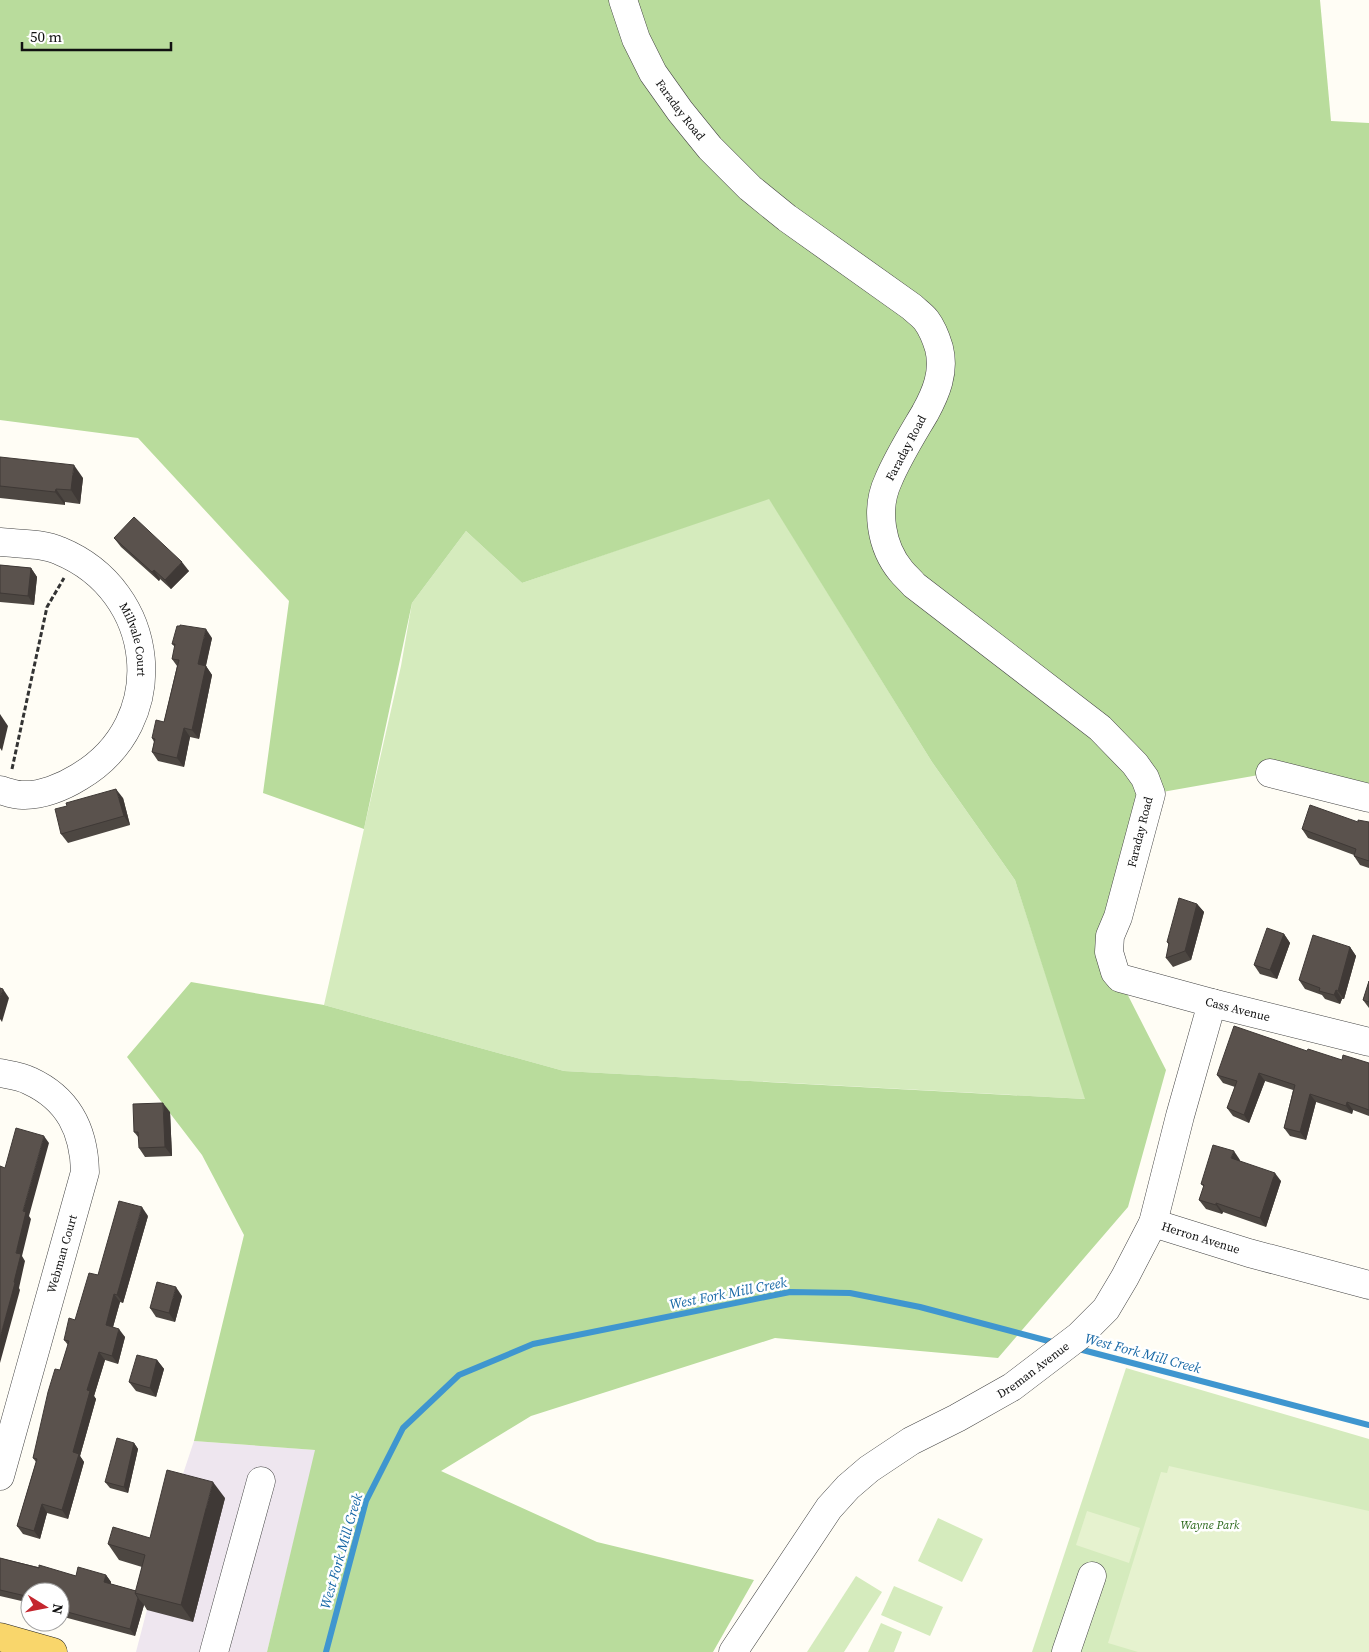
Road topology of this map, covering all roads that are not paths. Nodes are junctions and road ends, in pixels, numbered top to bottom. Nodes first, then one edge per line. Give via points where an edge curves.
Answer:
1 (623, 0) edge
2 (0, 542) edge
3 (1270, 772) dead end
4 (3, 791) edge
5 (1369, 798) edge
6 (1113, 966) joint
7 (1212, 1003) junction
8 (1369, 1042) edge
9 (0, 1072) edge
10 (1153, 1223) junction
11 (1369, 1285) edge
12 (0, 1476) edge
13 (261, 1481) dead end
14 (1092, 1576) dead end
15 (0, 1637) edge
16 (53, 1652) edge
17 (214, 1652) edge
18 (733, 1652) edge
19 (1066, 1652) edge

1 - 6 street, Faraday Road via 636,39 653,73 710,148 786,218 912,307 926,320 936,337 941,356 940,375 935,394 887,482 882,500 884,538 890,556 914,585 1100,728 1145,778 1150,794 1118,917 1110,936 1109,952
2 - 4 street, Millvale Court via 52,548 85,564 106,582 132,620 142,665 135,711 117,744 105,758 68,784 41,793 23,795
3 - 5 street
6 - 7 street, Cass Avenue via 1120,978
7 - 8 street, Cass Avenue
7 - 10 street, Dreman Avenue
9 - 12 street, Webman Court via 30,1080 61,1102 80,1134 85,1172
10 - 11 street, Herron Avenue
10 - 18 street, Dreman Avenue via 1106,1310 1086,1330 1012,1387 911,1441 848,1487 829,1508
13 - 17 street
14 - 19 street
15 - 16 main road

